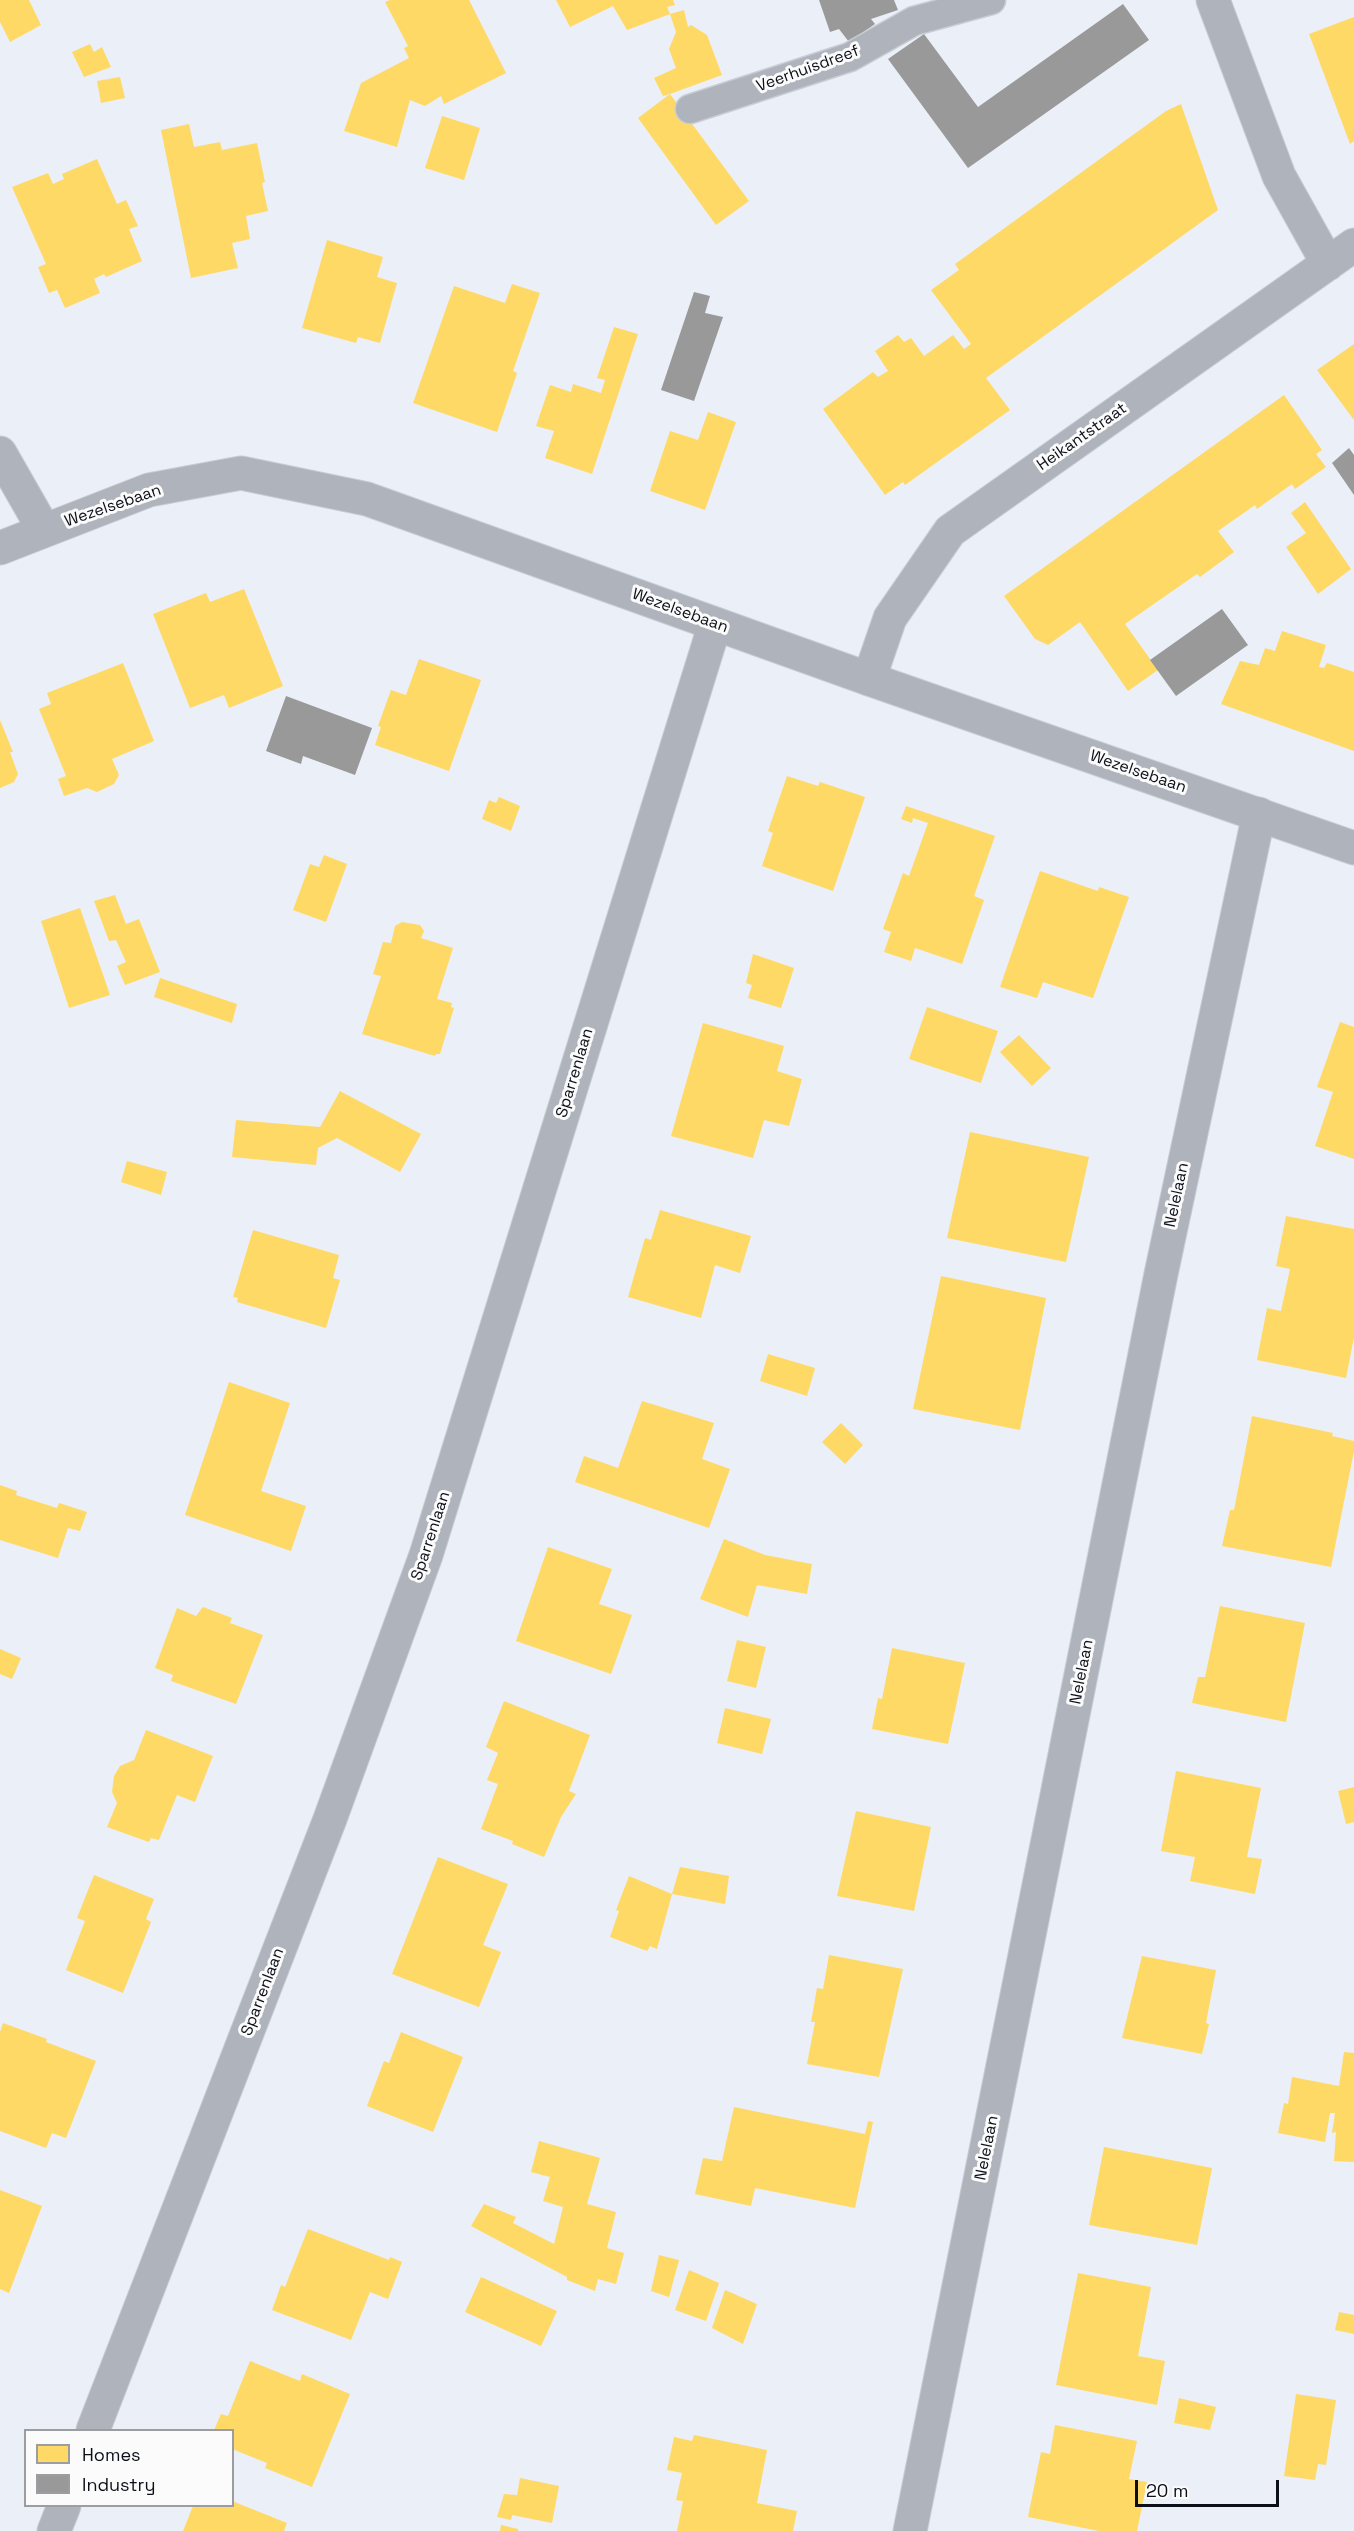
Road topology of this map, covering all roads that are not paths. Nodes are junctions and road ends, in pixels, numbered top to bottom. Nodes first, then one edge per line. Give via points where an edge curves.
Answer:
1 (991, 0) edge
2 (1213, 0) edge
3 (690, 110) dead end
4 (1354, 245) edge
5 (1328, 264) junction
6 (0, 453) edge
7 (44, 530) junction
8 (0, 548) edge
9 (715, 624) junction
10 (868, 679) junction
11 (1259, 814) junction
12 (1354, 848) edge
13 (93, 2429) edge
14 (63, 2507) edge
15 (54, 2531) edge
16 (910, 2531) edge

1 - 3 lane, Veerhuisdreef via 914,21 849,57
2 - 5 street via 1279,176
4 - 5 street, Heikantstraat
5 - 10 street, Heikantstraat via 950,531 890,618
6 - 7 street
7 - 8 street, Wezelsebaan
7 - 9 street, Wezelsebaan via 149,490 241,473 368,499
9 - 10 street, Wezelsebaan
9 - 13 street, Sparrenlaan via 426,1555 330,1819
10 - 11 street, Wezelsebaan
11 - 12 street, Wezelsebaan
11 - 16 street, Nelelaan via 1164,1263
14 - 15 street

